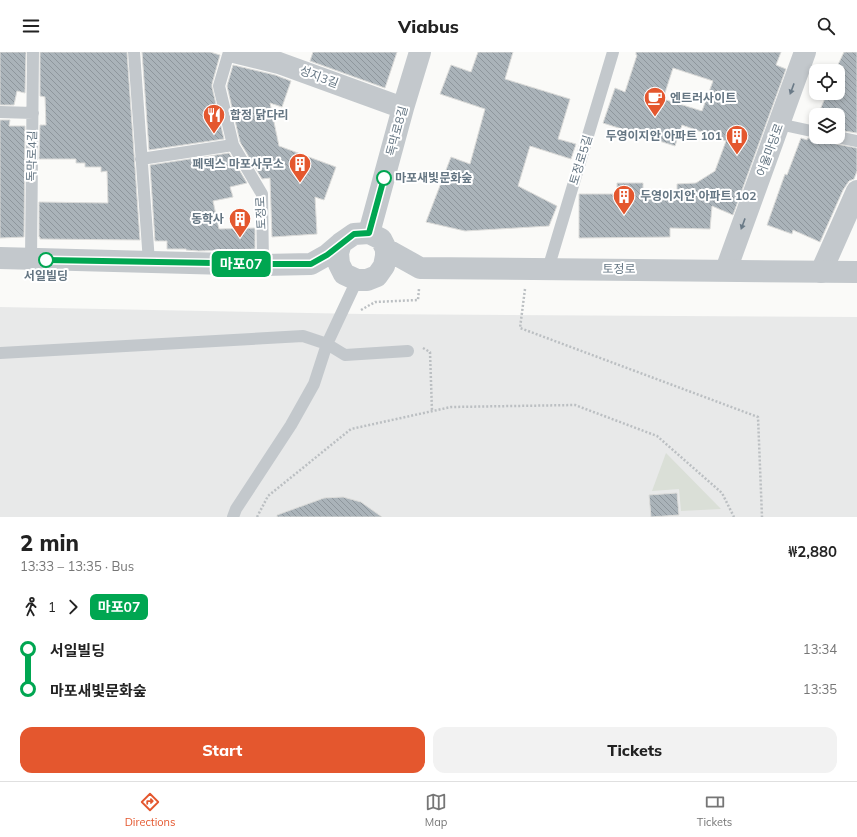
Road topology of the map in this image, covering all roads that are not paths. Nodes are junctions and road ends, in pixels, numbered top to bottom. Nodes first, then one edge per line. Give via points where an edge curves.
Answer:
1 (33, 52) edge
2 (134, 52) edge
3 (229, 52) edge
4 (234, 52) edge
5 (420, 52) edge
6 (614, 52) edge
7 (805, 52) edge
8 (278, 57) edge
9 (403, 108) junction
10 (0, 112) edge
11 (33, 113) junction
12 (779, 124) junction
13 (809, 130) edge
14 (845, 139) edge
15 (857, 142) edge
16 (233, 145) junction
17 (141, 159) junction
18 (857, 191) edge
19 (369, 233) junction
20 (341, 243) junction
21 (386, 249) junction
22 (0, 258) edge
23 (31, 259) junction
24 (149, 262) junction
25 (263, 264) junction
26 (311, 264) junction
27 (420, 268) junction
28 (538, 269) junction
29 (726, 270) junction
30 (822, 272) junction
31 (857, 272) edge
32 (359, 277) junction
33 (327, 344) junction
34 (408, 351) dead end
35 (0, 353) edge
36 (233, 517) edge

1 - 11 lane, 독막로4길
2 - 17 lane
3 - 16 lane, 토정로 via 219,86
4 - 8 street, 성지3길
5 - 9 street, 독막로8길
6 - 28 lane, 토정로5길
7 -> 12 street, 어울마당로
8 - 9 street, 성지3길
9 - 19 street, 독막로8길
10 - 11 lane
11 - 23 lane, 독막로4길
12 - 13 lane
12 -> 29 street, 어울마당로
14 - 15 lane
16 - 17 lane
16 - 25 lane, 토정로 via 262,194
17 - 24 lane
18 - 30 street
19 - 20 street via 354,234
19 - 21 street via 381,240
20 - 26 street
20 - 32 street via 338,253 339,264
21 - 27 street, 토정로
21 - 32 street via 384,266
22 - 23 street
23 - 24 street
24 - 25 street
25 - 26 street
26 - 32 street
27 - 28 street, 토정로
27 - 32 street
28 - 29 street, 토정로
29 - 30 street, 토정로
30 - 31 street, 토정로
32 - 33 lane
33 - 34 lane via 345,355
33 - 35 lane via 302,336
33 - 36 lane via 314,384

